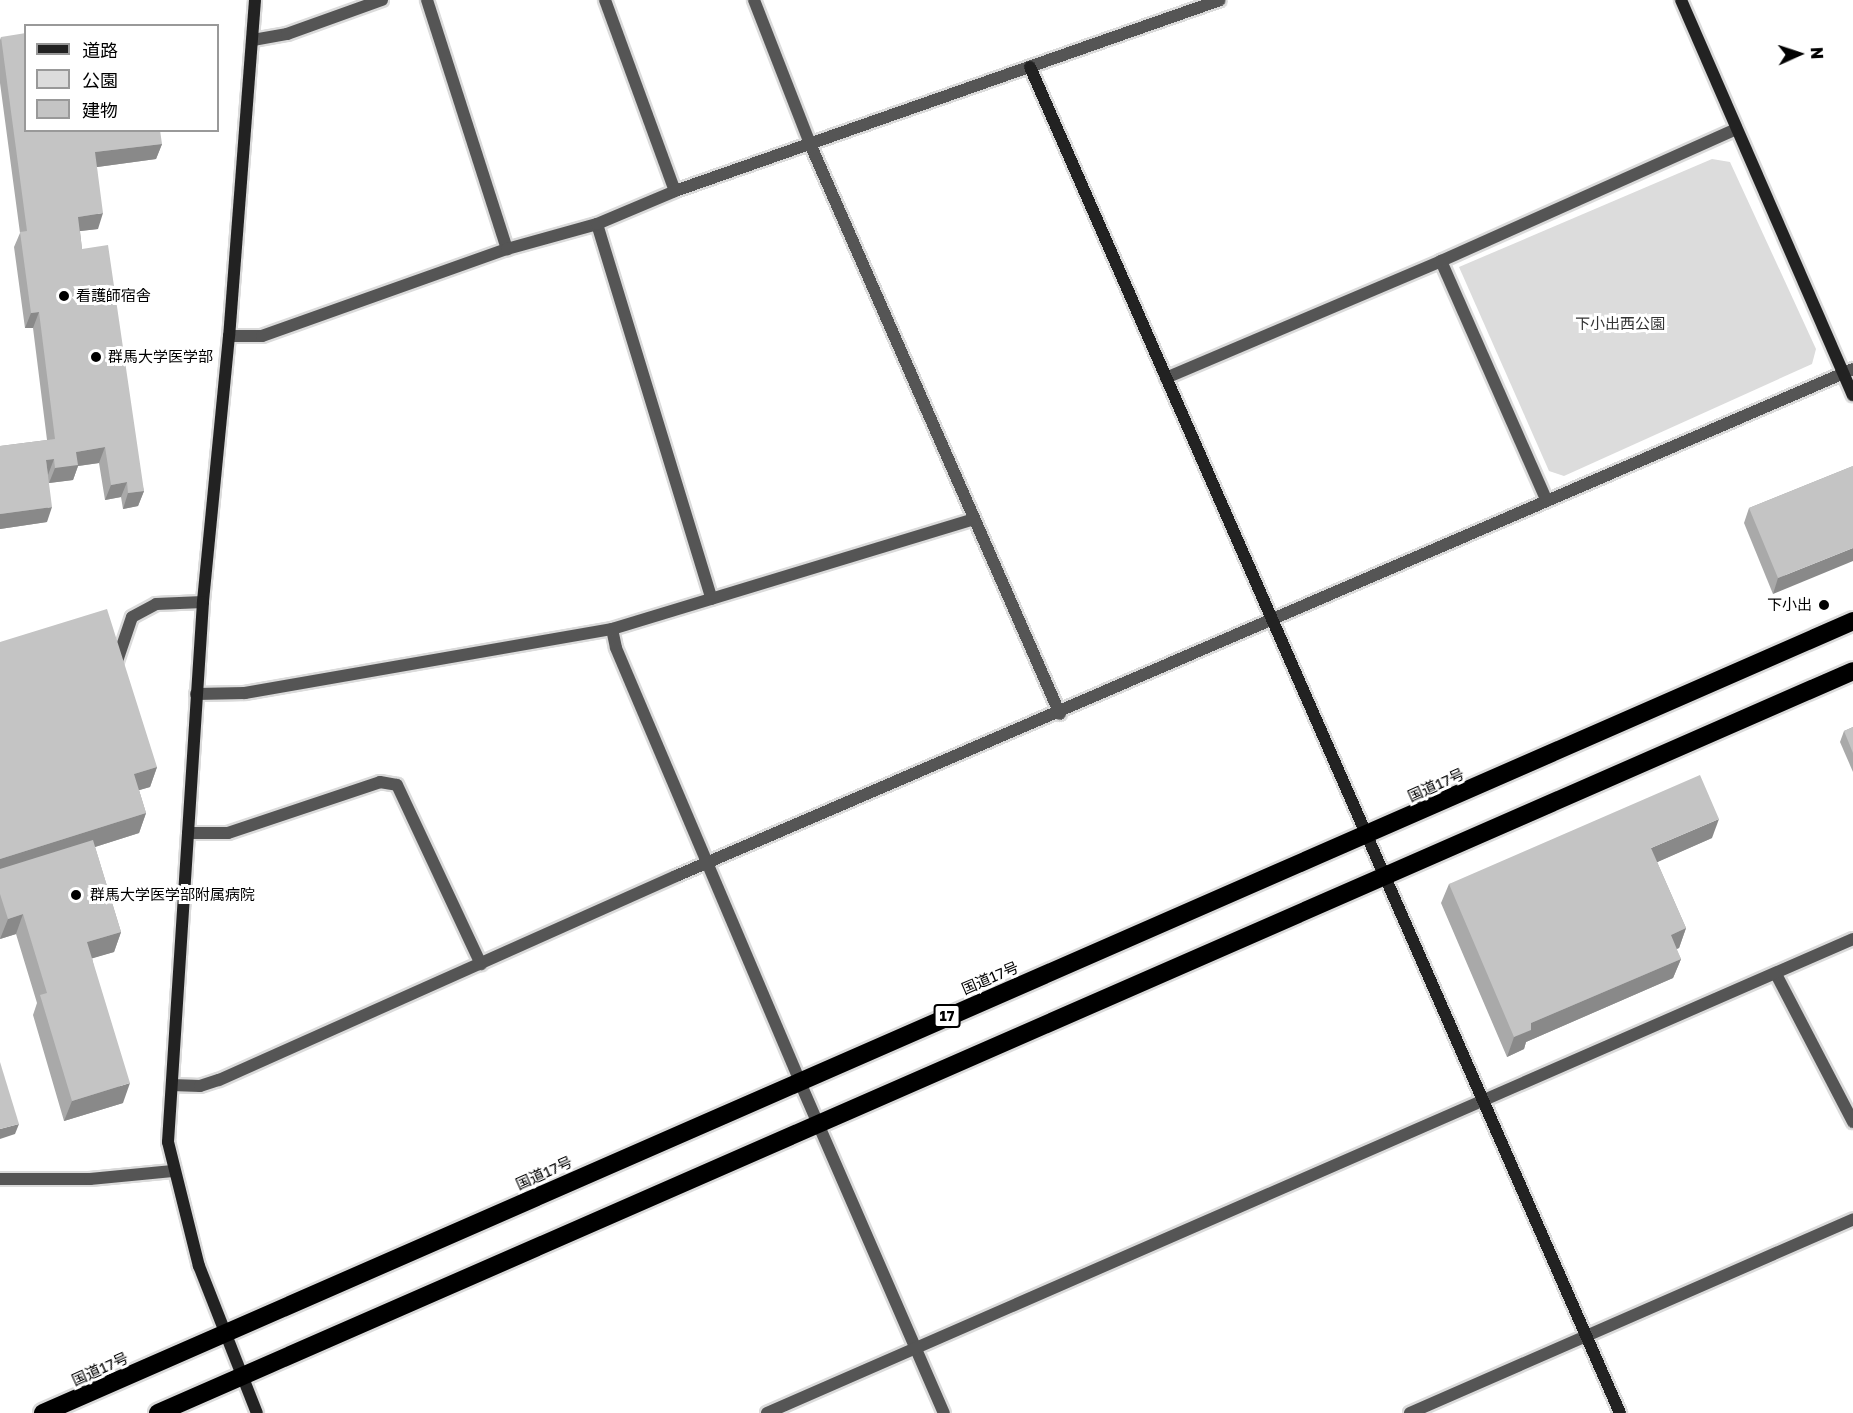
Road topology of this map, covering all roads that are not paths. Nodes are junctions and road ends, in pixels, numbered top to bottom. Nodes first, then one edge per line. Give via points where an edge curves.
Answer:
1 (255, 0) edge
2 (382, 0) edge
3 (427, 0) edge
4 (605, 0) edge
5 (754, 0) edge
6 (1220, 0) edge
7 (1680, 0) edge
8 (253, 40) junction
9 (1030, 67) junction
10 (1736, 129) junction
11 (811, 146) junction
12 (675, 191) junction
13 (597, 224) junction
14 (507, 249) junction
15 (1441, 261) junction
16 (229, 336) junction
17 (1848, 371) edge
18 (1166, 378) junction
19 (1853, 395) edge
20 (1547, 501) junction
21 (973, 519) junction
22 (712, 599) junction
23 (202, 602) junction
24 (1272, 621) junction
25 (1853, 621) edge
26 (612, 629) junction
27 (1853, 671) edge
28 (114, 674) edge
29 (196, 694) junction
30 (1060, 714) junction
31 (188, 833) junction
32 (1365, 836) junction
33 (708, 864) junction
34 (1386, 873) junction
35 (1853, 939) edge
36 (481, 964) junction
37 (1776, 974) junction
38 (799, 1080) junction
39 (172, 1085) junction
40 (1486, 1101) junction
41 (1853, 1122) edge
42 (820, 1124) junction
43 (173, 1171) junction
44 (0, 1179) edge
45 (1853, 1219) edge
46 (226, 1333) junction
47 (1586, 1336) junction
48 (915, 1348) junction
49 (242, 1376) junction
50 (43, 1413) edge
51 (158, 1413) edge
52 (257, 1413) edge
53 (767, 1413) edge
54 (944, 1413) edge
55 (1410, 1413) edge
56 (1620, 1413) edge

1 - 8 street
2 - 8 street via 287,34
3 - 14 street
4 - 12 street
5 - 11 street
6 - 9 street
7 - 10 street
8 - 16 street
9 - 11 street
9 - 18 street
10 - 15 street
10 - 17 street
11 - 12 street
11 - 21 street
12 - 13 street
13 - 14 street
13 - 22 street
14 - 16 street via 262,336
15 - 18 street
15 - 20 street
16 - 23 street
17 - 19 street
17 - 20 street
18 - 24 street
20 - 24 street
21 - 22 street
21 - 30 street
22 - 26 street
23 - 28 street via 156,604 132,617 120,643
23 - 29 street
24 - 30 street
24 - 32 street
25 - 32 highway, 国道17号 / 17
26 - 29 street via 245,693
26 - 33 street via 616,648
27 - 34 highway
29 - 31 street
30 - 33 street
31 - 36 street via 228,833 380,782 397,785
31 - 39 street
32 - 34 street
32 - 38 highway, 国道17号 / 17
33 - 36 street
33 - 38 street
34 - 40 street
34 - 42 highway
35 - 37 street
36 - 39 street via 219,1080 200,1086
37 - 40 street
37 - 41 street
38 - 42 street
38 - 46 highway, 国道17号 / 17
39 - 43 street via 168,1142
40 - 47 street
40 - 48 street
42 - 48 street
42 - 49 highway
43 - 44 street via 90,1179
43 - 46 street via 199,1266
45 - 47 street
46 - 49 street
46 - 50 highway, 国道17号 / 17
47 - 55 street
47 - 56 street
48 - 53 street
48 - 54 street
49 - 51 highway
49 - 52 street

